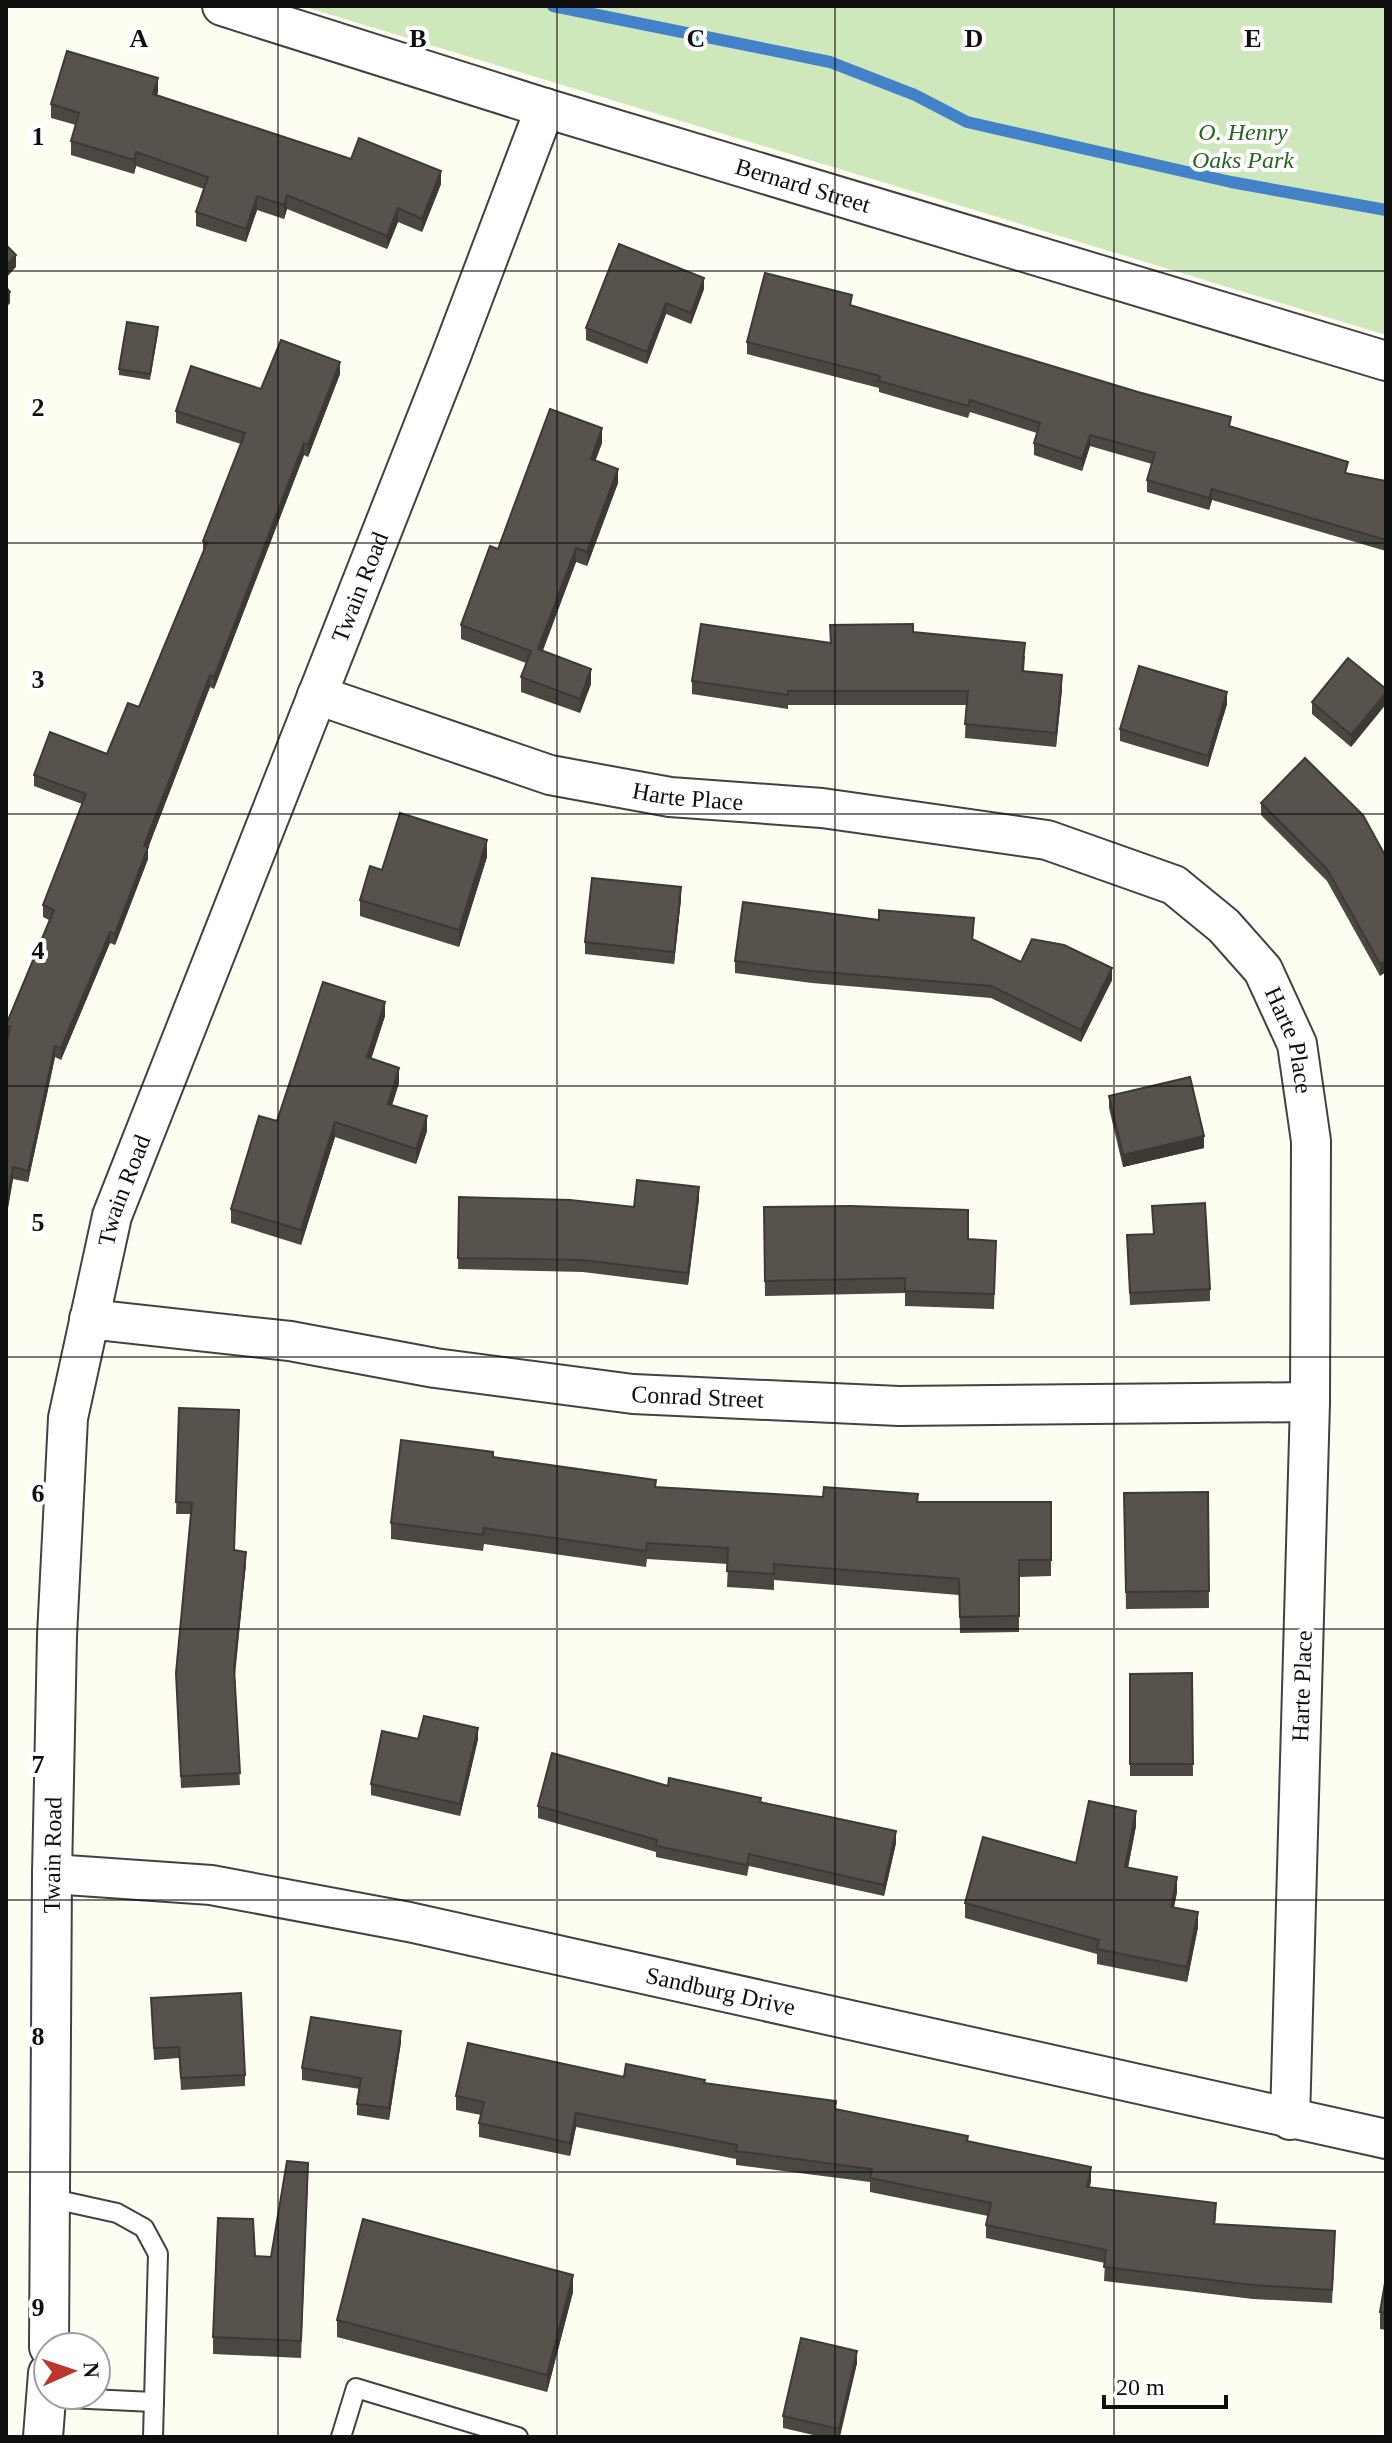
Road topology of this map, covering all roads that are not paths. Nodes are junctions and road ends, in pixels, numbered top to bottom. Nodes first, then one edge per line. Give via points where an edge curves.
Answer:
1 (222, 6) edge
2 (545, 108) junction
3 (1386, 361) edge
4 (317, 695) junction
5 (89, 1319) junction
6 (1310, 1402) junction
7 (52, 1874) junction
8 (1290, 2120) junction
9 (1386, 2139) edge
10 (49, 2198) junction
11 (49, 2331) edge
12 (112, 2395) edge
13 (154, 2402) junction
14 (45, 2411) edge
15 (43, 2437) edge
16 (153, 2437) edge
17 (341, 2437) edge
18 (518, 2437) edge

1 - 2 street, Bernard Street
2 - 3 street, Bernard Street
2 - 4 street, Twain Road
4 - 5 street, Twain Road via 112,1216
4 - 6 street, Harte Place via 550,775 670,797 822,808 1047,840 1174,885 1224,926 1263,970 1297,1044 1311,1141
5 - 6 street, Conrad Street via 290,1341 435,1368 633,1394 899,1406
5 - 7 street, Twain Road via 68,1418
6 - 8 street, Harte Place
7 - 8 street, Sandburg Drive via 211,1885 409,1922
7 - 10 street, Twain Road
8 - 9 street, Sandburg Drive
10 - 11 street, Twain Road
10 - 13 lane via 117,2213 144,2228 158,2254
12 - 13 lane
13 - 16 lane
14 - 15 street
17 - 18 lane via 356,2388

